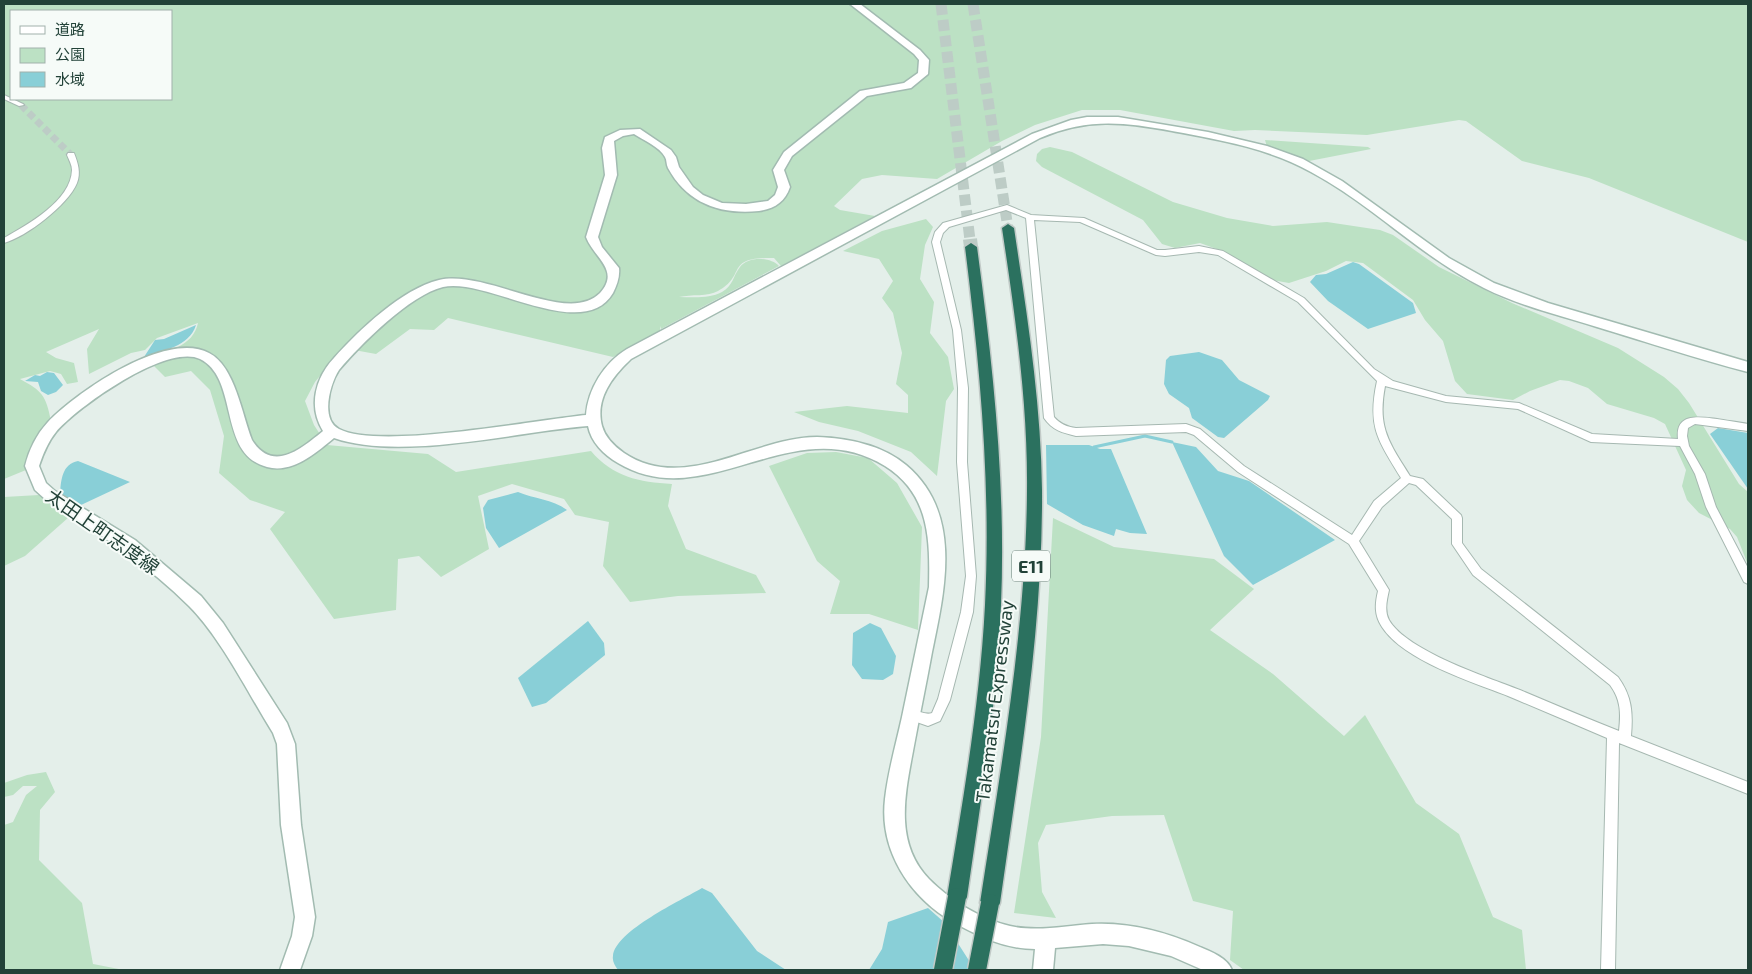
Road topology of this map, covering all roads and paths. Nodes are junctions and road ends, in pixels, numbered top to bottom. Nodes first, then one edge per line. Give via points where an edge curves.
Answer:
1 (855, 4) edge
2 (10, 100) edge
3 (21, 105) tunnel mouth
4 (71, 155) tunnel mouth
5 (1030, 217) junction
6 (1008, 228) tunnel mouth
7 (4, 241) edge
8 (971, 247) tunnel mouth
9 (1748, 367) edge
10 (1382, 380) junction
11 (592, 420) junction
12 (1748, 427) edge
13 (332, 432) junction
14 (1684, 443) junction
15 (1407, 479) junction
16 (1353, 541) junction
17 (1748, 579) edge
18 (912, 715) junction
19 (1619, 738) junction
20 (1748, 788) edge
21 (1046, 939) junction
22 (290, 970) edge
23 (943, 970) edge
24 (977, 970) edge
25 (1043, 970) edge
26 (1222, 970) edge
27 (1608, 970) edge

1 - 13 street via 917,52 924,60 924,74 907,86 864,93 788,154 779,165 784,186 779,200 755,207 723,207 706,202 688,187 670,156 636,131 620,133 609,139 607,144 612,174 604,205 592,231 597,248 614,267 615,274 604,297 574,307 537,302 479,284 451,282 424,290 346,354 327,375 321,396 322,413
2 - 3 street
4 - 7 street via 76,162 76,173 61,203
5 - 10 street via 1081,220 1156,252 1199,249 1220,253 1301,300
5 - 16 street via 1049,418 1053,424 1076,432 1186,428 1197,432 1241,469
5 - 18 street via 1015,209 998,208 946,225 936,242 958,330 964,388 962,462 971,576 967,612 944,700 936,717 928,720
6 - 24 highway, Takamatsu Expressway / E11, bridge via 1029,368 1034,527 1025,658 990,903
8 - 23 highway, Takamatsu Expressway / E11, bridge via 991,437 993,604 984,725 958,896
9 - 11 street via 1544,307 1488,285 1440,258 1325,176 1278,153 1194,132 1097,118 1068,123 1036,136 628,355 614,367 601,389
10 - 14 street via 1446,399 1518,406 1591,438
10 - 15 street via 1376,402 1376,420 1381,436
11 - 13 street via 388,442 350,440
11 - 18 street via 596,434 606,448 637,467 658,472 680,475 794,445 827,443 851,445 871,452 914,479 924,494 934,523 938,553 937,587
12 - 14 street via 1688,421 1683,426
13 - 22 street, 太田上町志度線 via 297,458 286,462 263,461 254,456 243,440 235,406 218,368 203,355 182,352 133,368 87,396 65,413 42,441 32,466 40,486 50,495 129,545 195,601 217,628 281,729 286,744 291,825 305,916
14 - 17 street
15 - 16 street via 1378,504
15 - 19 street via 1419,482 1457,518 1458,544 1477,572 1614,681 1623,692 1627,712
16 - 19 street via 1384,590 1380,610 1387,626 1408,644 1462,672
18 - 21 street via 894,800 895,827 904,858 923,887 980,925 1018,938
19 - 20 street
19 - 27 street
21 - 25 street
21 - 26 street via 1116,934 1146,939 1181,950

